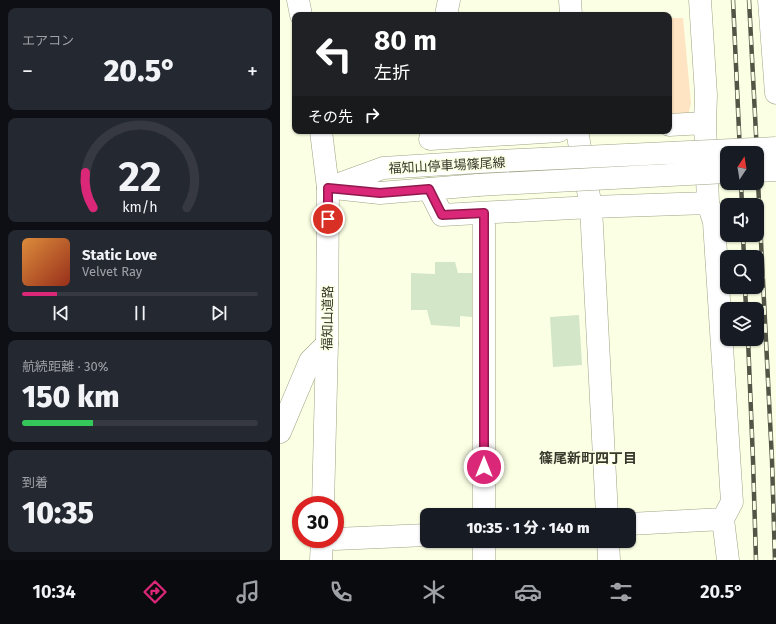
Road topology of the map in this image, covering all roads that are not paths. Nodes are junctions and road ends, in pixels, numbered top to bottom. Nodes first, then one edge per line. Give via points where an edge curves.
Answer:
1 (298, 0) edge
2 (449, 0) edge
3 (570, 0) edge
4 (700, 0) edge
5 (769, 0) edge
6 (300, 12) edge
7 (447, 12) edge
8 (571, 12) edge
9 (776, 93) edge
10 (705, 124) junction
11 (672, 125) edge
12 (321, 134) edge
13 (462, 134) edge
14 (578, 134) edge
15 (430, 135) edge
16 (776, 148) edge
17 (431, 166) junction
18 (776, 170) edge
19 (764, 171) edge
20 (720, 172) edge
21 (328, 188) junction
22 (429, 189) junction
23 (708, 203) junction
24 (591, 207) junction
25 (484, 213) junction
26 (327, 344) junction
27 (280, 432) edge
28 (323, 496) edge
29 (484, 508) edge
30 (607, 508) edge
31 (724, 519) junction
32 (636, 524) edge
33 (420, 535) edge
34 (344, 539) edge
35 (322, 548) edge
36 (484, 548) edge
37 (608, 548) edge
38 (321, 560) edge
39 (484, 560) edge
40 (609, 560) edge
41 (728, 560) edge

1 - 6 main road
2 - 7 main road
3 - 8 main road
4 - 10 main road via 706,95
5 - 9 main road
10 - 11 main road
10 - 23 main road
12 - 21 main road, 福知山道路
13 - 15 main road
14 - 24 main road
15 - 17 main road
16 - 17 main road, 福知山停車場篠尾線, bridge
17 - 21 main road, 福知山停車場篠尾線 via 383,168
18 - 19 main road, bridge
20 - 22 main road, 福知山停車場篠尾線, bridge
21 - 22 main road, 福知山停車場篠尾線 via 380,193
21 - 26 main road, 福知山道路
22 - 25 main road via 442,215
23 - 24 main road
23 - 31 main road via 714,222 732,502
24 - 25 main road
24 - 30 main road
25 - 29 main road
26 - 27 main road via 310,360
26 - 28 main road, 福知山道路
31 - 32 main road
31 - 41 main road
33 - 34 main road
35 - 38 main road
36 - 39 main road
37 - 40 main road

